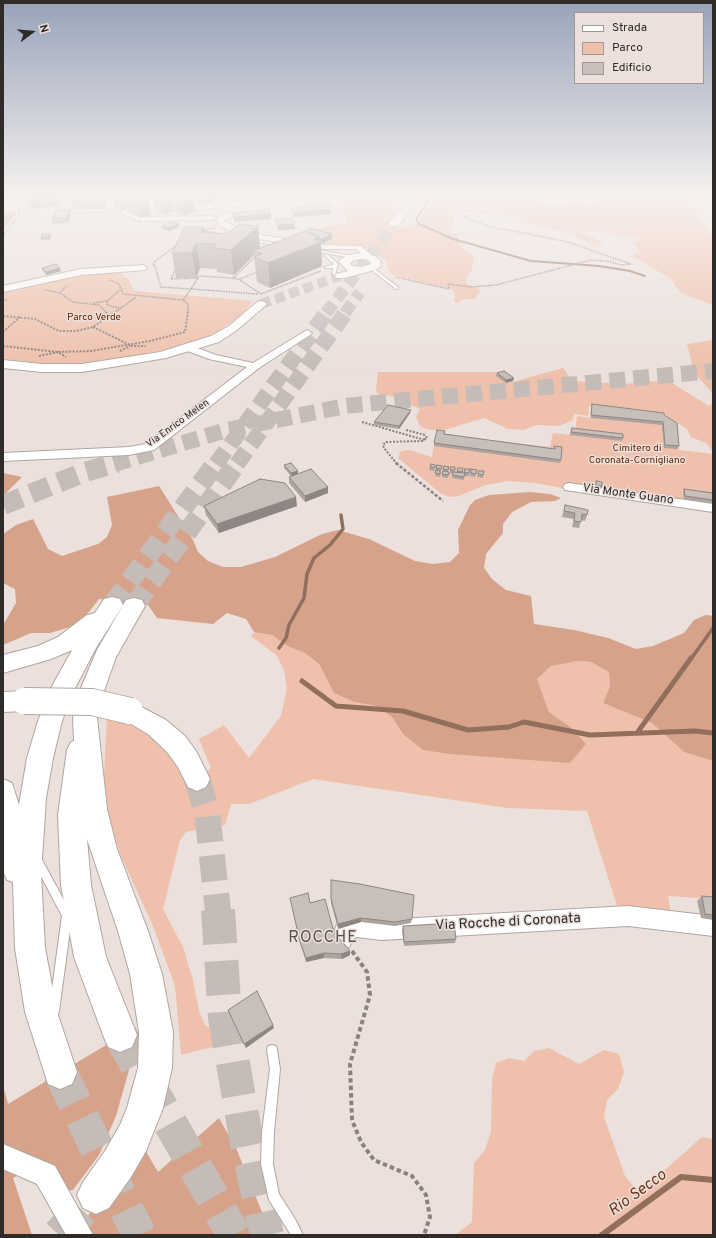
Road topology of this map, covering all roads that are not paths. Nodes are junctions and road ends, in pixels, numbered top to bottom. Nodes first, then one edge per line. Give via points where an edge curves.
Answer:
1 (323, 254) edge
2 (328, 254) edge
3 (359, 254) edge
4 (361, 260) junction
5 (336, 266) junction
6 (142, 268) dead end
7 (324, 269) road end
8 (334, 274) dead end
9 (397, 288) dead end
10 (3, 289) edge
11 (261, 299) tunnel mouth
12 (307, 333) dead end
13 (189, 348) junction
14 (3, 364) edge
15 (255, 366) junction
16 (3, 457) edge
17 (572, 491) dead end
18 (713, 508) edge
19 (123, 606) junction
20 (3, 664) edge
21 (13, 702) edge
22 (85, 719) junction
23 (197, 779) tunnel mouth
24 (3, 791) edge
25 (28, 843) junction
26 (73, 852) junction
27 (67, 915) junction
28 (713, 926) edge
29 (342, 940) edge
30 (30, 948) junction
31 (90, 957) junction
32 (120, 1035) tunnel mouth
33 (49, 1042) junction
34 (272, 1050) dead end
35 (60, 1072) tunnel mouth
36 (3, 1156) edge
37 (96, 1195) tunnel mouth
38 (80, 1235) edge
39 (297, 1235) edge

1 - 5 lane via 333,259
2 - 4 lane
3 - 4 street
4 - 4 street via 340,276 359,270
4 - 9 lane
5 - 7 lane
5 - 8 lane
6 - 10 street via 81,272
11 - 13 street via 233,328 221,336
12 - 15 street, Via Enrico Melen
13 - 14 street via 141,360 87,368 42,368
13 - 15 street via 213,357
15 - 16 street, Via Enrico Melen via 150,447 129,451
17 - 18 street, Via Monte Guano via 677,506 686,504
19 - 20 highway via 66,643 43,653
19 - 22 highway via 93,688
19 - 25 highway via 87,643 62,690 40,758
21 - 23 highway, bridge via 92,702 130,711 157,727 176,744
22 - 26 highway via 75,776
22 - 37 highway via 93,809 103,849 146,974 156,1032 155,1068 145,1108 133,1138
24 - 30 highway
25 - 27 lane
25 - 30 highway via 26,874
26 - 27 lane
26 - 31 highway via 76,884
27 - 31 lane
27 - 33 lane
28 - 29 street, Via Rocche di Coronata via 628,916 381,930 357,928 343,933
30 - 33 highway via 34,980
31 - 32 highway
33 - 35 highway
34 - 39 lane via 275,1070 267,1164 273,1196 292,1223
36 - 38 street via 46,1175

